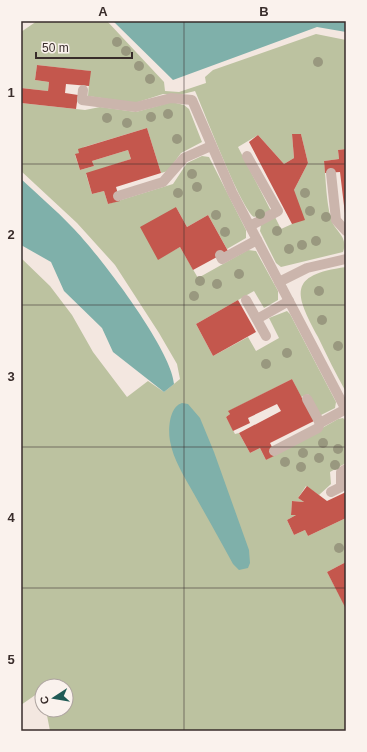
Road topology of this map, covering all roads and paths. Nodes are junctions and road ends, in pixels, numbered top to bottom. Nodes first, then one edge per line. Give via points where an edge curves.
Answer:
1 (83, 90) dead end
2 (211, 146) junction
3 (247, 156) dead end
4 (331, 173) dead end
5 (118, 196) dead end
6 (250, 226) junction
7 (346, 231) edge
8 (257, 240) junction
9 (220, 255) dead end
10 (346, 259) edge
11 (279, 282) junction
12 (246, 300) dead end
13 (289, 301) junction
14 (257, 319) junction
15 (266, 336) dead end
16 (307, 399) dead end
17 (346, 409) edge
18 (320, 423) junction
19 (274, 451) dead end
20 (346, 469) edge
21 (331, 492) dead end

1 - 2 street via 82,100 136,108 171,98 192,100
2 - 5 street via 184,158 163,182
2 - 6 street
3 - 6 street via 278,211
4 - 7 street via 336,220
6 - 8 street
8 - 9 street via 222,259
8 - 11 street
10 - 11 street via 307,268
11 - 13 street
12 - 14 street
13 - 14 street
13 - 17 street
14 - 15 street
16 - 18 street
17 - 18 street
18 - 19 street via 318,428
20 - 21 street via 341,472 342,490

